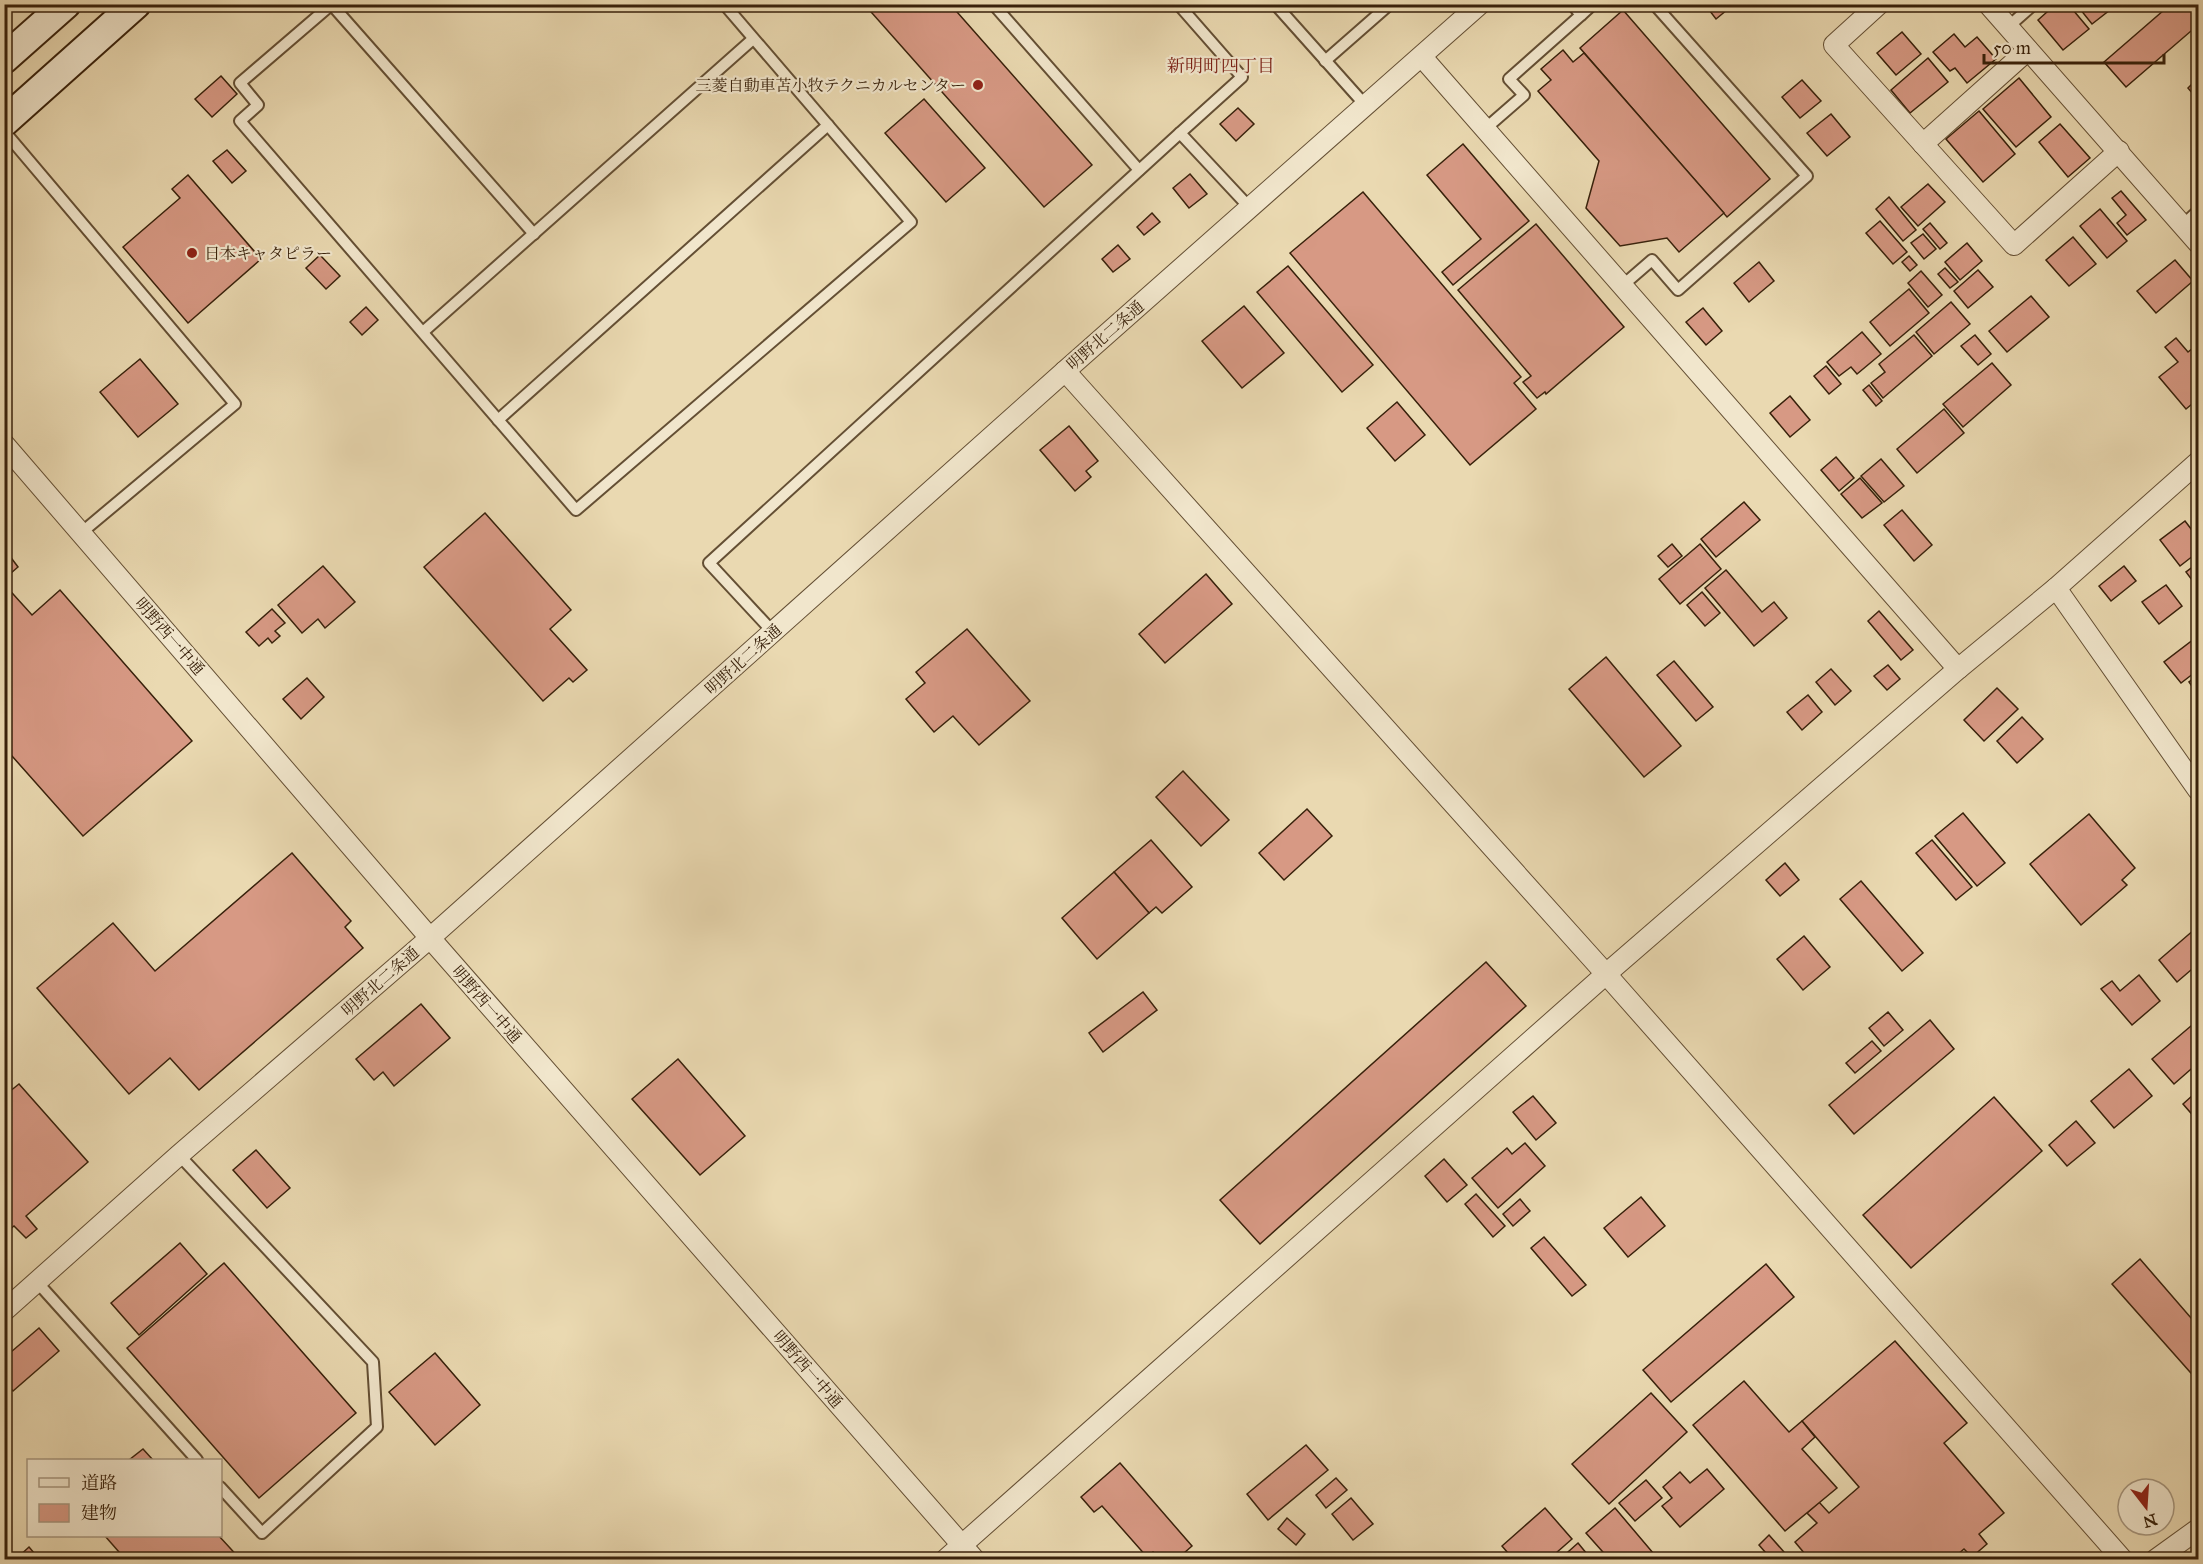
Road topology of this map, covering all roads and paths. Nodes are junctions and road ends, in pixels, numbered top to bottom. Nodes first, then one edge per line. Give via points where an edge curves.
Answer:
1 (66, 4) edge
2 (136, 4) edge
3 (724, 4) edge
4 (993, 4) edge
5 (1178, 4) edge
6 (1275, 4) edge
7 (1390, 4) edge
8 (1480, 4) edge
9 (1572, 4) edge
10 (1593, 4) edge
11 (1654, 4) edge
12 (1879, 4) edge
13 (1988, 4) edge
14 (2034, 4) edge
15 (332, 5) edge
16 (1581, 15) junction
17 (2008, 27) junction
18 (753, 39) junction
19 (9, 46) edge
20 (2028, 50) junction
21 (1422, 57) junction
22 (1325, 61) junction
23 (1365, 106) junction
24 (4, 122) edge
25 (828, 125) junction
26 (1485, 129) junction
27 (4, 131) edge
28 (1180, 133) junction
29 (1923, 144) junction
30 (2119, 151) junction
31 (1139, 170) junction
32 (1250, 208) junction
33 (2199, 211) edge
34 (2183, 225) junction
35 (534, 234) junction
36 (2199, 243) edge
37 (1623, 286) junction
38 (423, 332) junction
39 (1065, 371) junction
40 (498, 420) junction
41 (4, 444) edge
42 (2195, 472) edge
43 (81, 533) junction
44 (2056, 588) junction
45 (773, 632) junction
46 (1958, 669) junction
47 (2199, 790) edge
48 (430, 938) junction
49 (1606, 974) junction
50 (179, 1155) junction
51 (37, 1282) junction
52 (4, 1311) edge
53 (195, 1459) edge
54 (222, 1488) edge
55 (2199, 1529) edge
56 (968, 1552) edge
57 (945, 1560) edge
58 (2123, 1560) edge
59 (2155, 1560) edge

1 - 19 main road
2 - 24 main road
3 - 18 lane
4 - 31 lane
5 - 28 lane via 1242,77
6 - 22 lane
7 - 22 lane
8 - 21 street, 明野北二条通
9 - 16 lane
10 - 16 lane
11 - 37 lane via 1807,176 1678,290 1652,260
12 - 29 street via 1834,45
13 - 17 street
14 - 17 lane
15 - 35 lane
15 - 38 lane via 240,83 258,105 240,121
16 - 26 lane via 1509,79 1524,95
17 - 20 street
18 - 25 lane
18 - 35 lane
20 - 29 street
20 - 30 street
21 - 23 street, 明野北二条通
21 - 26 street
22 - 23 lane
23 - 32 street, 明野北二条通
25 - 40 lane
25 - 40 lane via 911,222 576,510
26 - 37 street
27 - 43 lane via 235,404
28 - 31 lane
28 - 32 lane
29 - 30 street via 2014,245
30 - 34 street
31 - 45 lane via 709,562
32 - 39 street, 明野北二条通
33 - 34 lane
34 - 36 street
35 - 38 lane
37 - 46 street
38 - 40 lane
39 - 45 street, 明野北二条通
39 - 49 street
41 - 43 street, 明野西一中通
42 - 44 street
43 - 48 street, 明野西一中通
44 - 46 street
44 - 47 street
45 - 48 street, 明野北二条通
46 - 49 street
48 - 50 street, 明野北二条通
48 - 56 street, 明野西一中通
49 - 56 street
49 - 58 street
50 - 51 street, 明野北二条通
50 - 54 lane via 373,1362 377,1427 262,1533
51 - 52 street, 明野北二条通
51 - 53 lane
55 - 59 street
56 - 57 street

